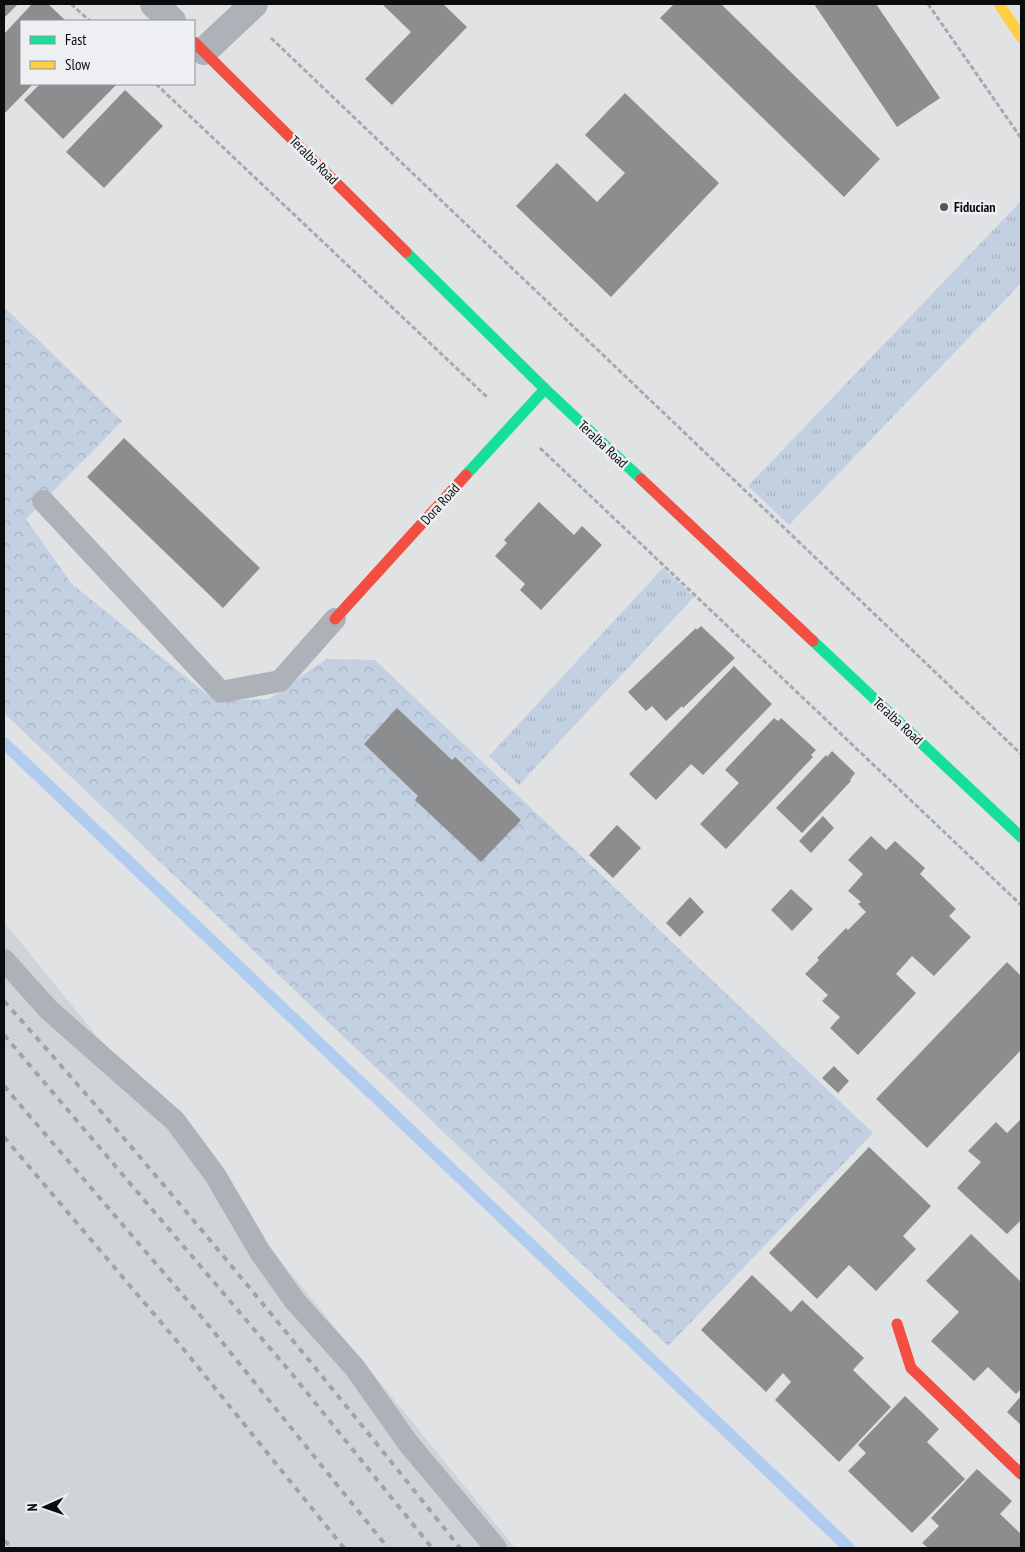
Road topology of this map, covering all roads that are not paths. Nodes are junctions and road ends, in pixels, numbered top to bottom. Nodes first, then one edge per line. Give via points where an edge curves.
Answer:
1 (154, 4) edge
2 (254, 4) edge
3 (999, 4) edge
4 (171, 20) edge
5 (1021, 37) edge
6 (199, 46) edge
7 (545, 390) junction
8 (43, 501) dead end
9 (335, 618) joint
10 (1021, 837) edge
11 (4, 960) edge
12 (897, 1324) dead end
13 (1021, 1474) edge
14 (496, 1548) edge

1 - 4 street
2 - 6 street
3 - 5 street
6 - 7 street, Teralba Road
7 - 9 street, Dora Road
7 - 10 street, Teralba Road
8 - 9 lane via 221,692 280,681
11 - 14 lane via 49,1010 175,1121 215,1175 260,1252 295,1301 355,1368 408,1443
12 - 13 street via 912,1368

